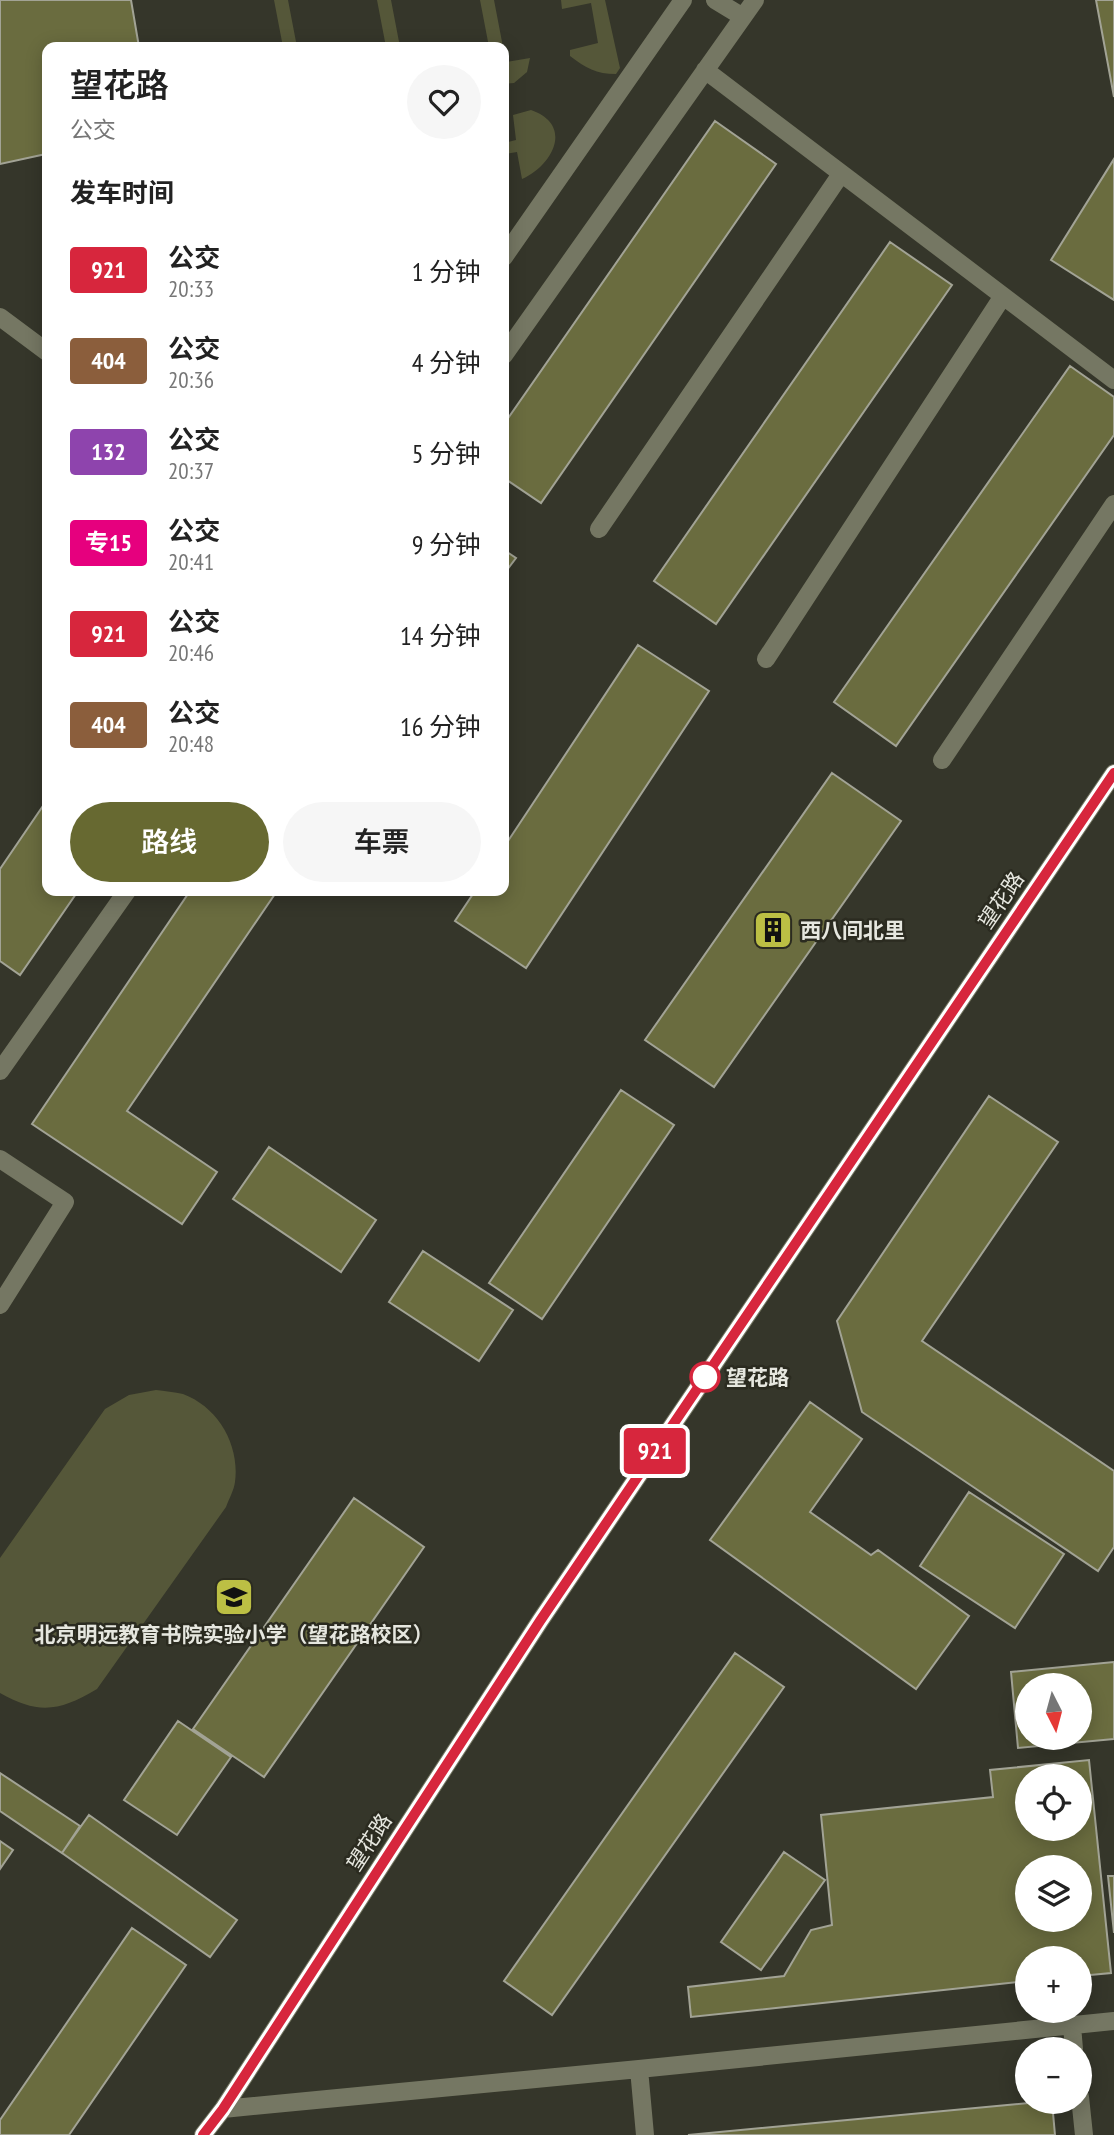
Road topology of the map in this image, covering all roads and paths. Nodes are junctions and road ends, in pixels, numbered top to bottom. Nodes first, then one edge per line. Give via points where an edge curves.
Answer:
1 (683, 0) edge
2 (715, 0) edge
3 (755, 0) edge
4 (743, 18) junction
5 (705, 70) junction
6 (841, 174) junction
7 (509, 250) edge
8 (1003, 296) junction
9 (0, 317) edge
10 (42, 348) edge
11 (509, 348) edge
12 (1114, 380) edge
13 (1114, 504) edge
14 (599, 529) dead end
15 (766, 659) dead end
16 (942, 760) dead end
17 (1114, 773) edge
18 (123, 896) edge
19 (0, 1070) edge
20 (0, 1159) edge
21 (0, 1305) edge
22 (1114, 2021) edge
23 (1072, 2026) junction
24 (1073, 2037) edge
25 (639, 2069) junction
26 (223, 2109) junction
27 (1082, 2114) edge
28 (204, 2135) edge
29 (645, 2135) edge
30 (1084, 2135) edge

1 - 7 street
2 - 4 street
3 - 4 street
4 - 5 street
5 - 6 street
5 - 11 street
6 - 8 street
6 - 14 street
8 - 12 street
8 - 15 street
9 - 10 street
13 - 16 street
17 - 26 street, 望花路 via 540,1621
18 - 19 street
20 - 21 street via 65,1202
22 - 23 street
23 - 24 street
23 - 25 street
25 - 26 street
25 - 29 street
26 - 28 street, 望花路
27 - 30 street

